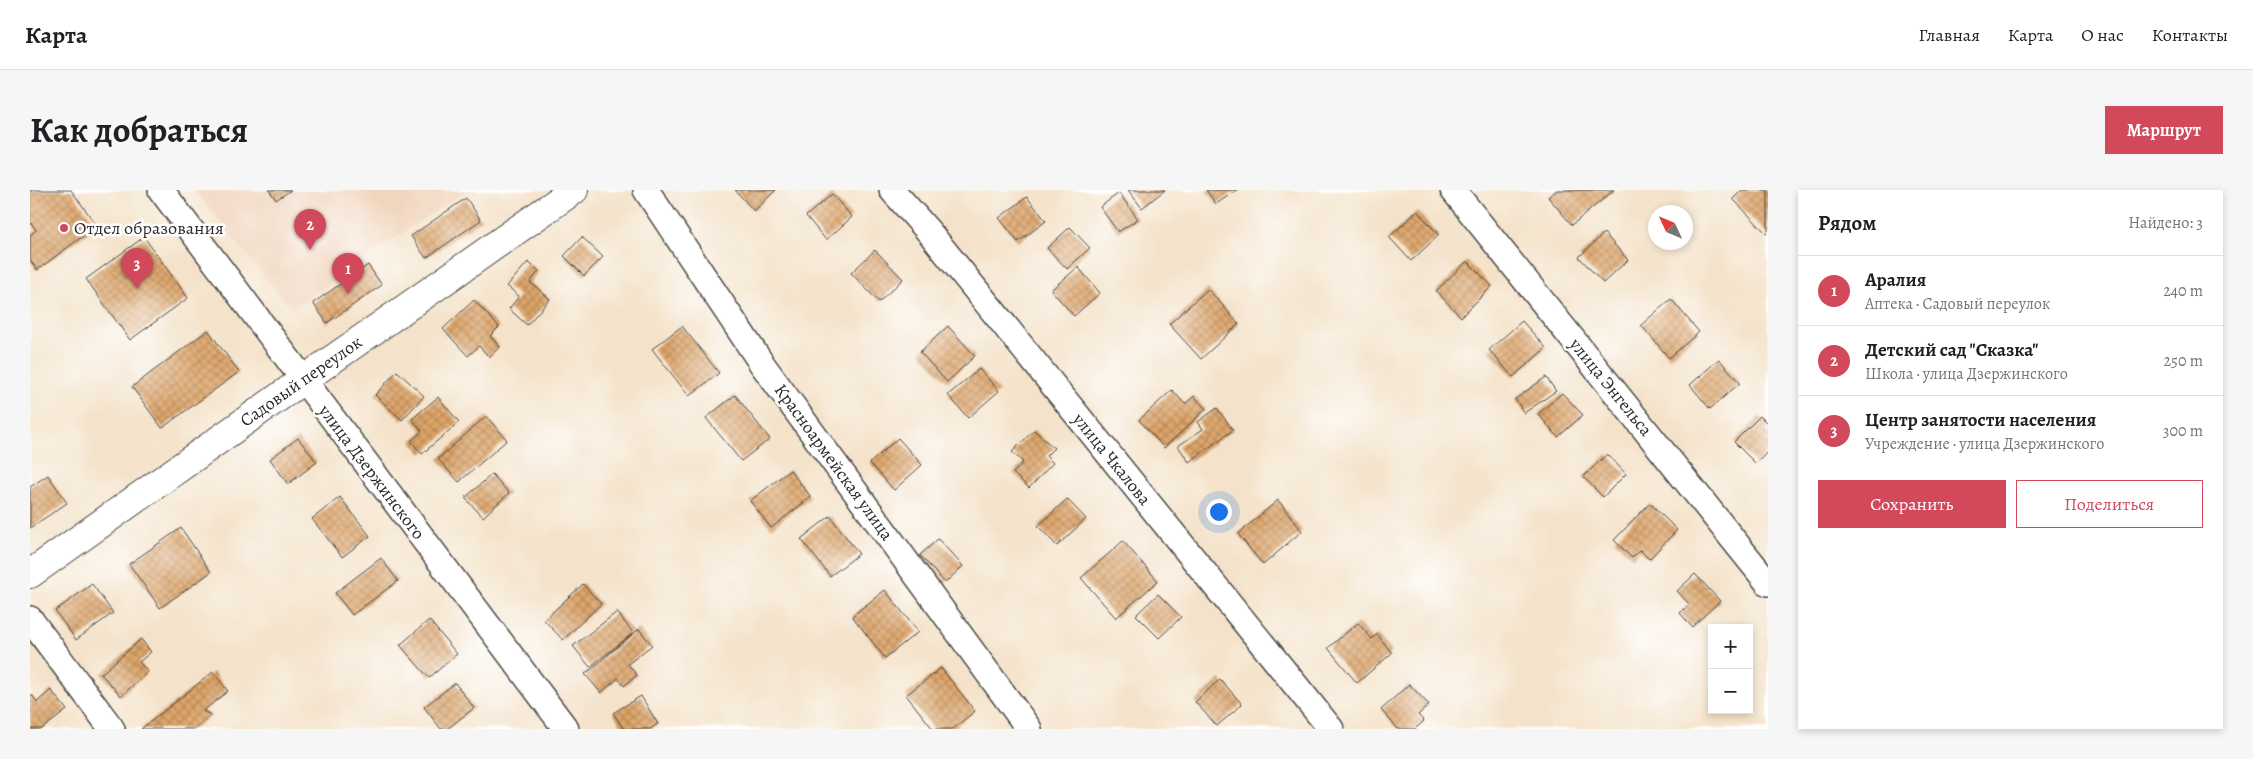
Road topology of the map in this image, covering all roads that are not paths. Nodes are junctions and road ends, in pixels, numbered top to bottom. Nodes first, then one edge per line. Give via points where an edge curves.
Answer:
1 (161, 190) edge
2 (574, 190) edge
3 (646, 190) edge
4 (892, 190) edge
5 (1453, 190) edge
6 (302, 380) junction
7 (30, 574) edge
8 (1768, 583) edge
9 (30, 619) edge
10 (112, 729) edge
11 (566, 729) edge
12 (1029, 729) edge
13 (1331, 729) edge

1 - 6 street, улица Дзержинского
2 - 6 street, Садовый переулок
3 - 12 street, Красноармейская улица via 762,364
4 - 13 street, улица Чкалова
5 - 8 street, улица Энгельса
6 - 7 street, Садовый переулок
6 - 11 street, улица Дзержинского
9 - 10 street

